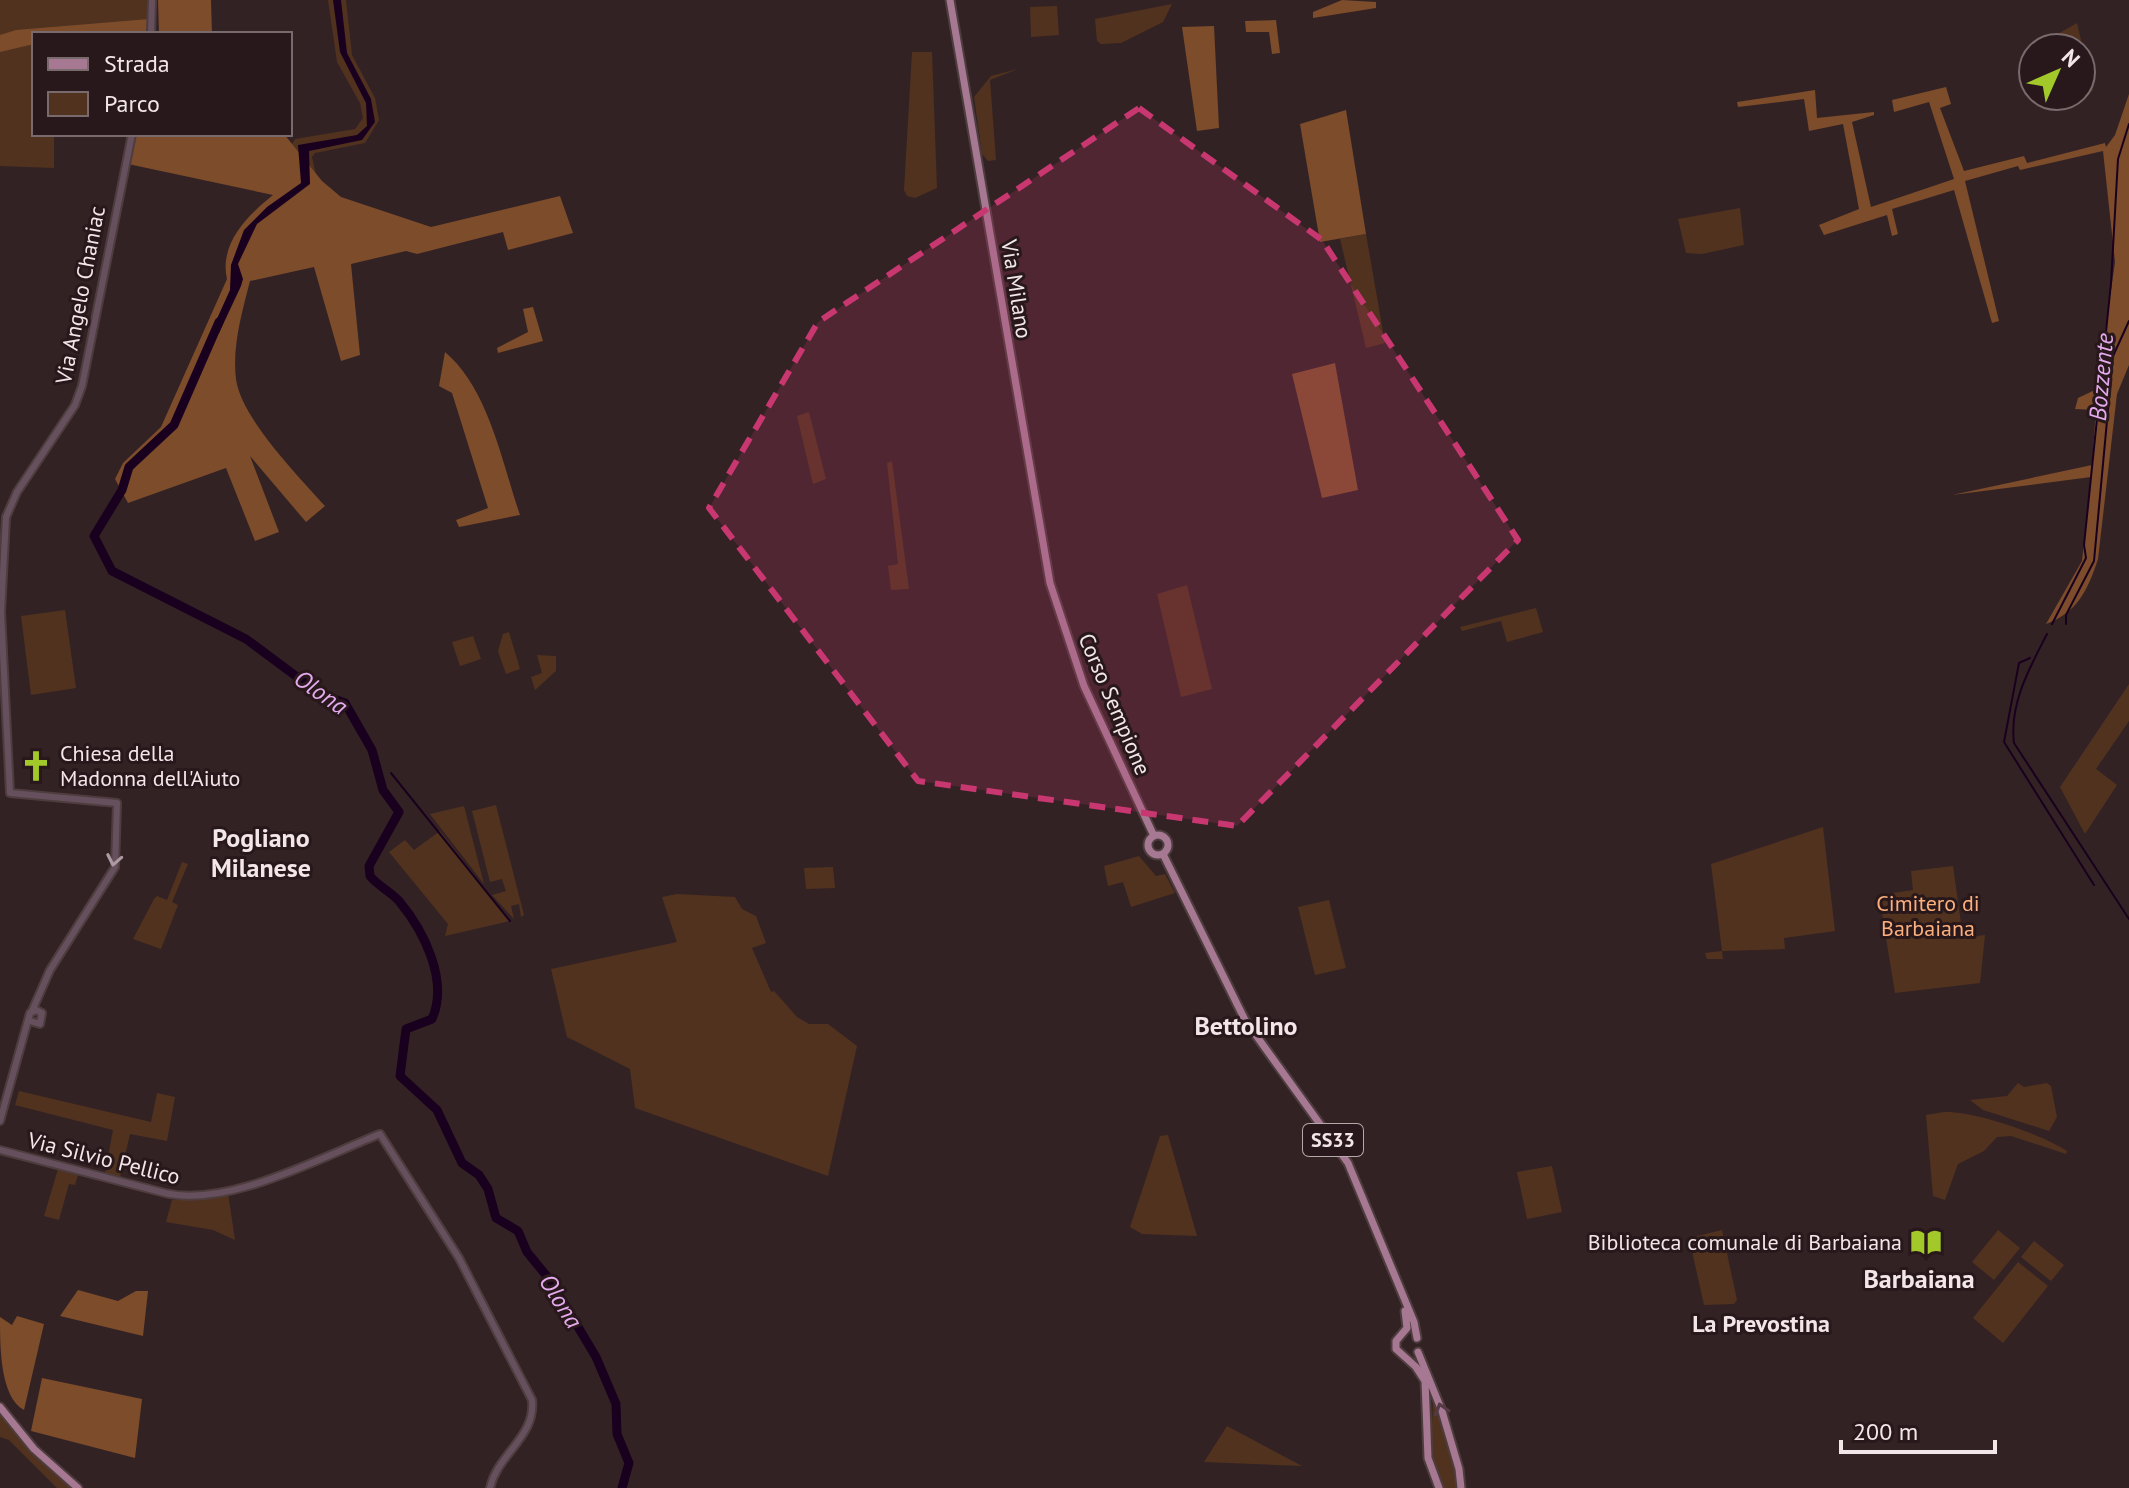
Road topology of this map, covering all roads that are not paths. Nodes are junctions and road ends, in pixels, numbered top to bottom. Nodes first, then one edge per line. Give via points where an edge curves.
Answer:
1 (152, 0) edge
2 (950, 0) edge
3 (151, 32) edge
4 (132, 136) edge
5 (1050, 583) joint
6 (1154, 836) junction
7 (1163, 854) junction
8 (39, 995) junction
9 (32, 1011) junction
10 (42, 1012) junction
11 (32, 1022) junction
12 (0, 1121) edge
13 (0, 1150) edge
14 (1396, 1282) junction
15 (1403, 1335) junction
16 (1417, 1338) junction
17 (1418, 1352) junction
18 (1404, 1358) junction
19 (0, 1407) edge
20 (78, 1488) edge
21 (490, 1488) edge
22 (1436, 1488) edge
23 (1463, 1488) edge

1 - 3 street
2 - 5 main road, Via Milano
4 -> 8 street, Via Angelo Chaniac via 82,386 6,517 1,612 10,793 117,803 115,867
5 - 6 main road, Corso Sempione via 1084,686
6 - 7 main road via 1150,850
6 - 7 main road via 1168,841
7 - 14 main road, SS33 via 1245,1020 1348,1163
8 - 9 street
8 - 10 street
9 - 10 street
9 - 11 street
10 - 11 street via 43,1020
11 - 12 street
13 - 21 street, Via Silvio Pellico via 191,1197 262,1180 380,1134 459,1258 532,1400 529,1429 501,1460
14 - 15 main road via 1407,1322
14 - 16 main road
15 - 16 main road
15 - 18 main road via 1395,1345
16 - 17 main road
17 - 18 main road
23 -> 17 main road
18 - 22 main road via 1426,1386 1427,1471
19 - 20 main road via 34,1449

